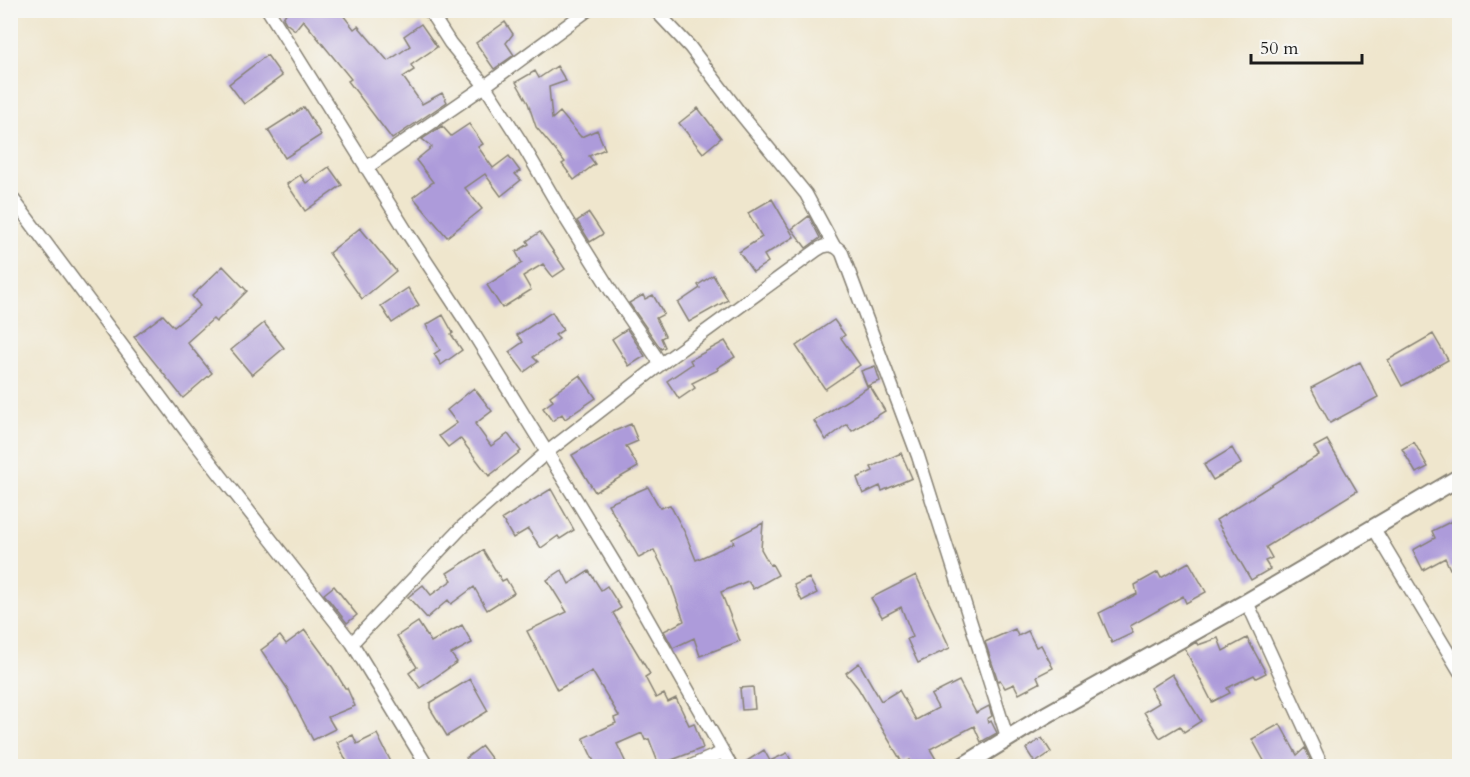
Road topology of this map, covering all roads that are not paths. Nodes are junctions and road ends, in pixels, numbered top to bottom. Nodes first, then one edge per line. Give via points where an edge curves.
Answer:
1 (268, 10) edge
2 (429, 10) edge
3 (588, 10) edge
4 (655, 10) edge
5 (485, 86) junction
6 (366, 168) junction
7 (10, 195) edge
8 (834, 246) junction
9 (661, 364) junction
10 (546, 453) junction
11 (1460, 477) edge
12 (1372, 527) junction
13 (1247, 602) junction
14 (352, 643) junction
15 (1460, 672) edge
16 (1008, 740) junction
17 (723, 752) junction
18 (427, 766) edge
19 (690, 766) edge
20 (731, 766) edge
21 (963, 766) edge
22 (1322, 766) edge

1 - 6 street
2 - 5 street
3 - 5 street
4 - 8 street via 690,47 806,194
5 - 6 street
5 - 9 street via 611,291
6 - 10 street
7 - 14 street via 186,431
8 - 9 street via 821,247
8 - 16 street via 842,253 918,456
9 - 10 street
10 - 14 street via 463,526
10 - 17 street
11 - 12 street
12 - 13 street
12 - 15 street
13 - 16 street
13 - 22 street
14 - 18 street
16 - 21 street
17 - 19 street
17 - 20 street

